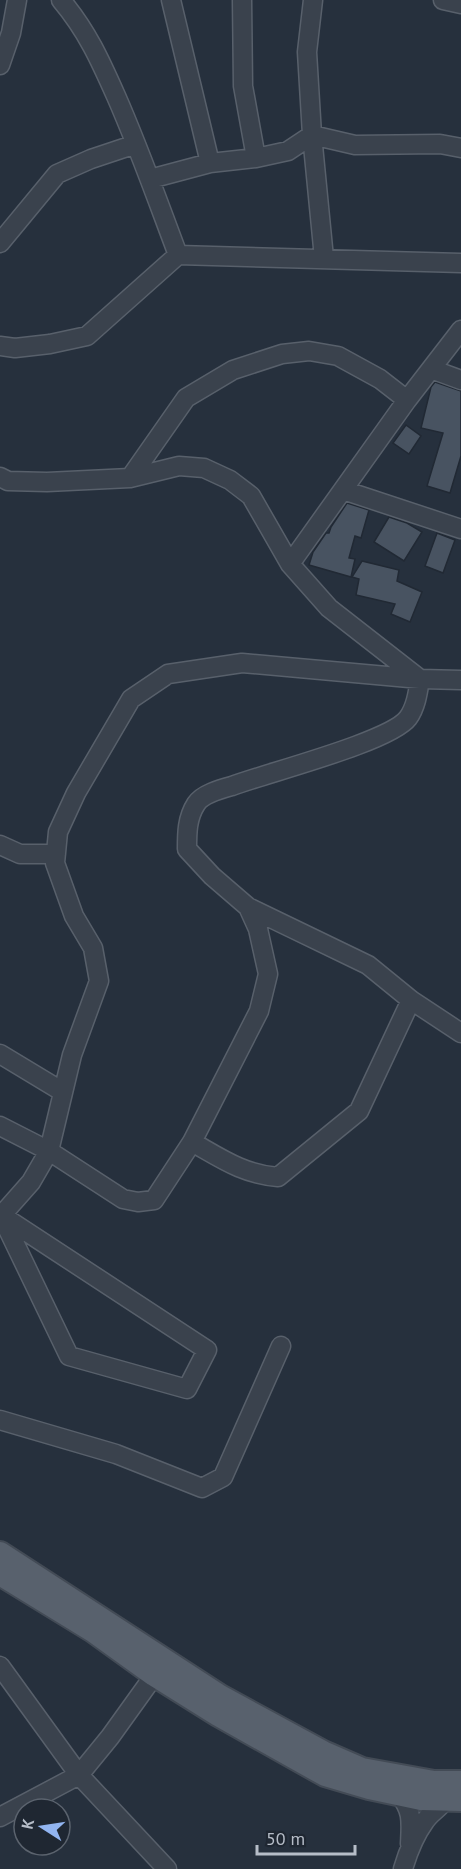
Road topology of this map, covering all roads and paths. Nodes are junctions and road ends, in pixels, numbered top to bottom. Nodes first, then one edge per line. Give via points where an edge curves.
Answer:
1 (17, 0) edge
2 (61, 0) edge
3 (171, 0) edge
4 (242, 0) edge
5 (313, 0) edge
6 (443, 0) edge
7 (461, 4) edge
8 (0, 65) edge
9 (312, 135) junction
10 (136, 144) junction
11 (461, 148) edge
12 (256, 158) junction
13 (210, 163) junction
14 (150, 179) junction
15 (0, 243) edge
16 (178, 255) junction
17 (324, 258) junction
18 (461, 263) edge
19 (461, 330) edge
20 (0, 346) edge
21 (431, 369) junction
22 (461, 380) edge
23 (407, 400) junction
24 (0, 477) edge
25 (130, 478) junction
26 (343, 490) junction
27 (461, 529) edge
28 (290, 564) junction
29 (420, 679) junction
30 (461, 680) edge
31 (0, 845) edge
32 (56, 854) junction
33 (248, 907) junction
34 (411, 1000) junction
35 (461, 1033) edge
36 (0, 1054) edge
37 (63, 1092) junction
38 (0, 1126) edge
39 (192, 1142) junction
40 (49, 1151) junction
41 (1, 1216) edge
42 (281, 1346) dead end
43 (0, 1420) edge
44 (0, 1553) edge
45 (0, 1574) edge
46 (0, 1666) edge
47 (159, 1668) junction
48 (79, 1775) junction
49 (400, 1785) junction
50 (454, 1791) edge
51 (0, 1817) edge
52 (410, 1845) junction
53 (166, 1869) edge
54 (403, 1869) edge

1 - 8 street
2 - 10 street via 79,21 98,55
3 - 13 street
4 - 12 street via 243,86
5 - 9 street via 307,52
6 - 7 street
9 - 11 street via 355,145 440,144
9 - 12 street via 288,151
9 - 17 street
10 - 14 street
10 - 15 street via 57,174
12 - 13 street
13 - 14 street
14 - 16 street
16 - 17 street
16 - 20 street via 87,336 50,344
17 - 18 street
19 - 21 street
21 - 22 street
21 - 23 street
23 - 25 street via 380,379 338,357 309,351 282,354 233,370 186,398
23 - 26 street
24 - 25 street via 8,481 47,482
25 - 28 street via 179,466 204,468 230,480 251,496
26 - 27 street
26 - 28 street
28 - 29 street via 328,608
29 - 30 street
29 - 32 street via 242,663 168,674 131,699 76,793 58,832
29 - 33 street via 417,698 407,719 388,733 234,785 196,802 187,825 187,849
31 - 32 street via 20,854
32 - 37 street via 55,863 74,916 93,948 99,981
33 - 34 street via 368,965
33 - 39 street via 258,929 268,974 259,1011
34 - 35 street
34 - 39 street via 359,1111 278,1177 257,1175
36 - 37 street
37 - 40 street
38 - 40 street
39 - 40 street via 154,1200 138,1202 123,1199
40 - 41 street via 31,1182
41 - 41 street via 207,1350 187,1389 69,1356
42 - 43 street via 223,1477 202,1488 116,1454
44 - 47 main road
45 - 47 main road
46 - 48 street
47 - 48 street
47 - 49 main road via 218,1715 326,1775 369,1788
48 - 51 street
48 - 53 street
49 - 50 main road via 421,1799
49 - 52 street via 411,1817
50 - 52 street via 428,1816
52 - 54 street

